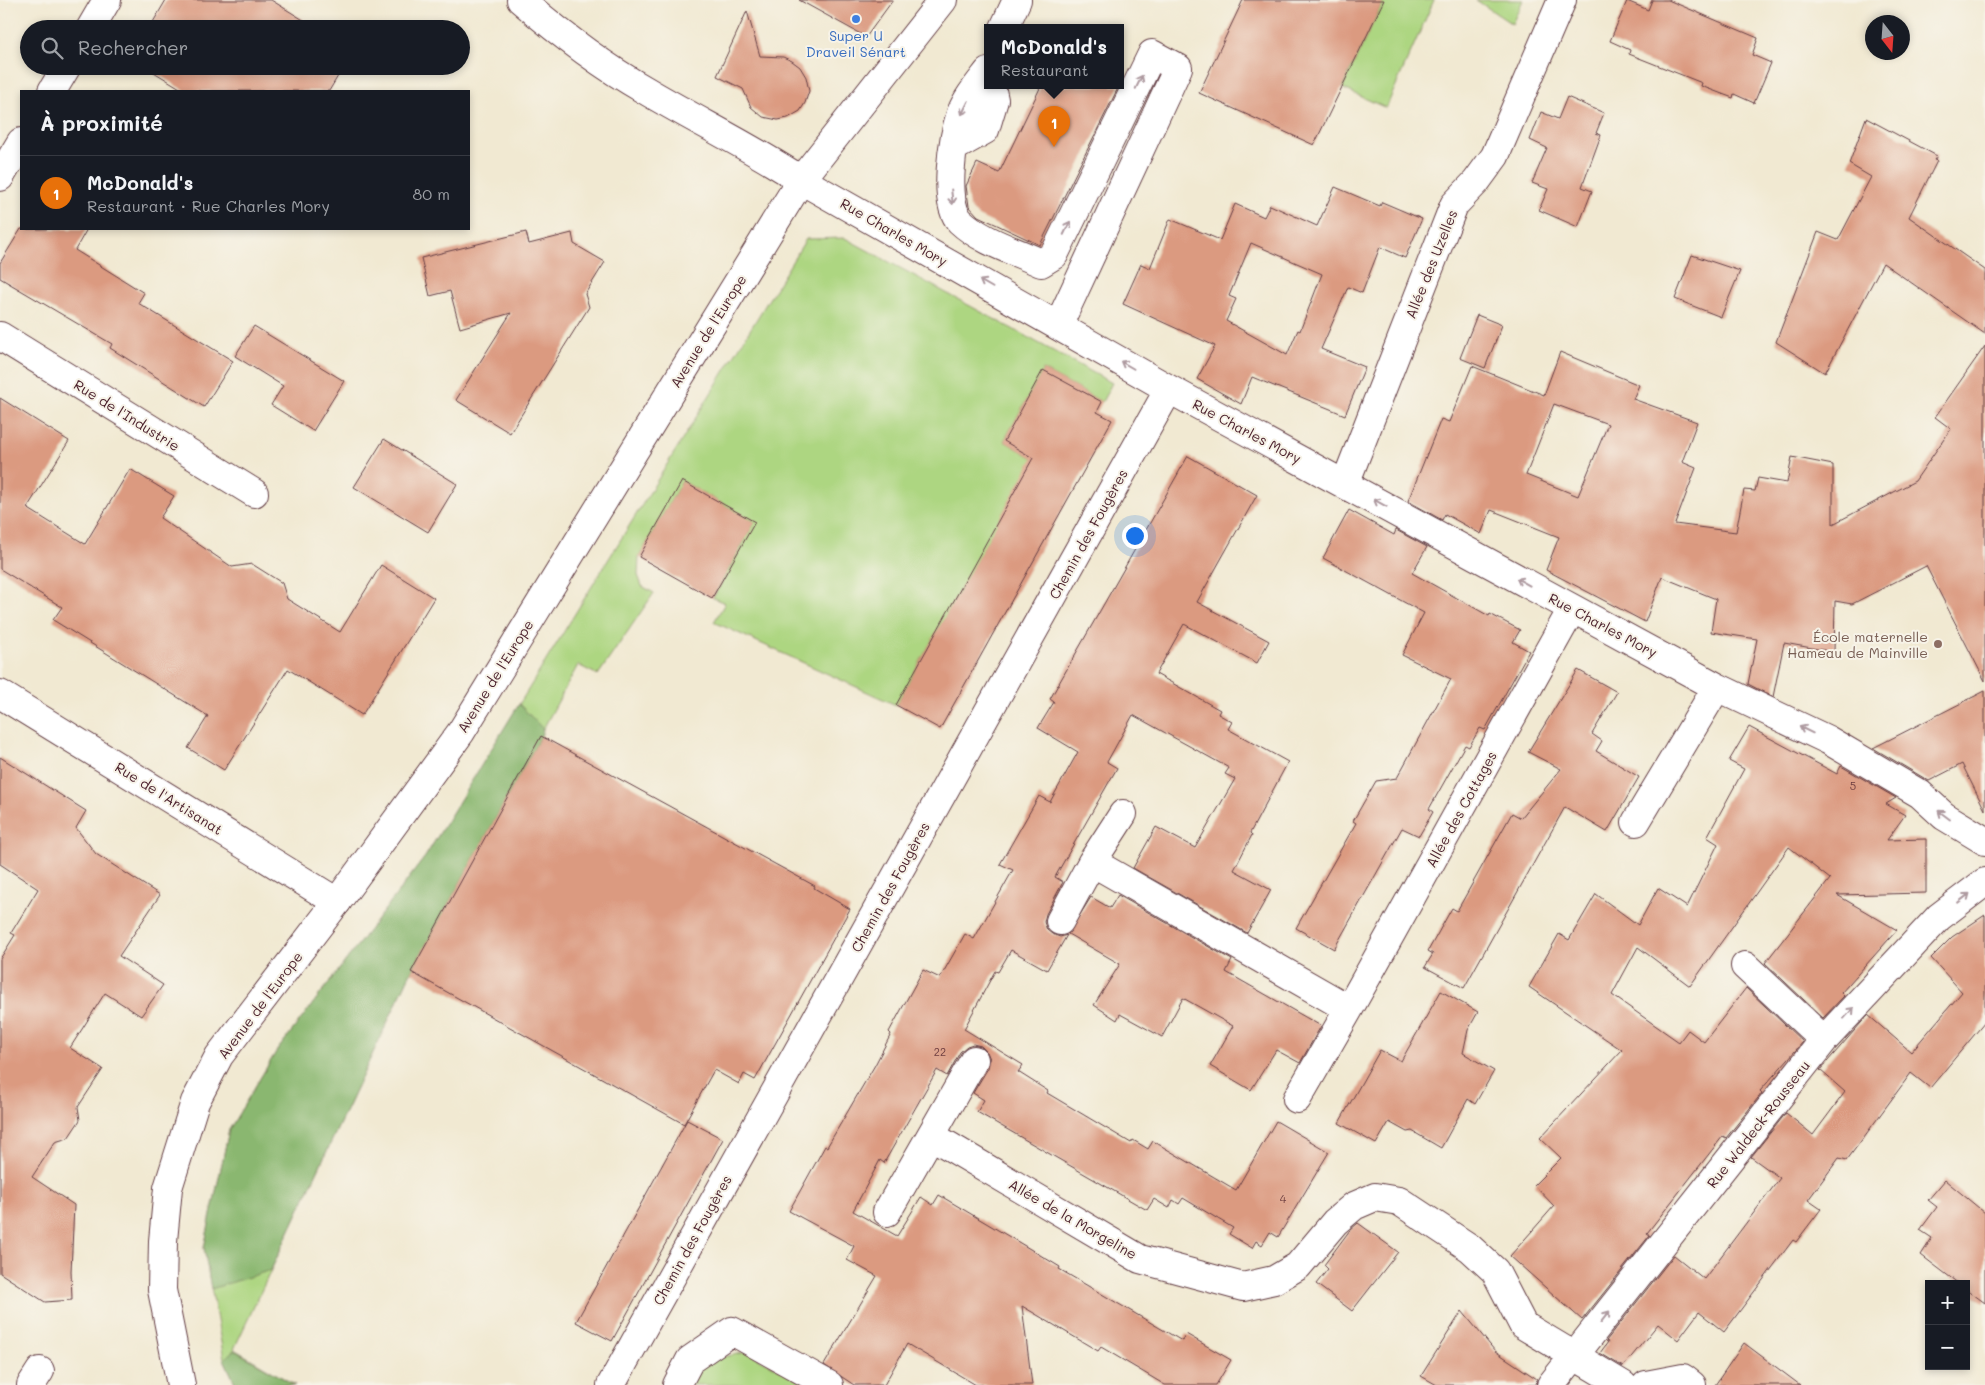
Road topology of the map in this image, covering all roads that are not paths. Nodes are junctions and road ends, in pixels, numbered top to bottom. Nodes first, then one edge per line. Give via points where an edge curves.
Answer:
1 (107, 0) edge
2 (943, 0) edge
3 (1017, 0) edge
4 (1562, 0) edge
5 (531, 3) edge
6 (95, 20) edge
7 (1006, 24) edge
8 (62, 75) edge
9 (984, 78) edge
10 (992, 89) edge
11 (53, 90) edge
12 (20, 144) edge
13 (953, 148) junction
14 (0, 177) edge
15 (801, 180) junction
16 (1058, 326) junction
17 (0, 336) edge
18 (1169, 389) junction
19 (1344, 484) junction
20 (254, 493) dead end
21 (1572, 609) junction
22 (1717, 687) junction
23 (0, 694) edge
24 (1122, 814) dead end
25 (1636, 822) dead end
26 (1985, 841) edge
27 (1092, 862) junction
28 (1985, 882) edge
29 (337, 902) junction
30 (1060, 921) dead end
31 (1745, 966) dead end
32 (1349, 1009) junction
33 (1824, 1040) junction
34 (974, 1060) dead end
35 (1297, 1100) dead end
36 (932, 1136) junction
37 (887, 1212) dead end
38 (1575, 1355) junction
39 (181, 1385) edge
40 (611, 1385) edge
41 (677, 1385) edge
42 (829, 1385) edge
43 (1551, 1385) edge
44 (1623, 1385) edge
45 (1646, 1385) edge
46 (1692, 1385) edge

1 - 6 street
2 - 15 street, Avenue de l'Europe
3 - 7 street
4 - 19 street, Allée des Uzelles via 1496,156 1454,205
5 - 15 street, Rue Charles Mory via 589,53 643,90 768,158
8 - 11 street
9 -> 13 street via 961,113
10 - 13 street via 994,100 985,130
12 - 14 street
13 -> 16 street via 950,182 953,209 960,220 978,234 1041,263 1054,256 1152,54 1178,68
16 -> 15 street, Rue Charles Mory
15 - 29 street, Avenue de l'Europe via 461,732
18 -> 16 street, Rue Charles Mory
17 - 20 street, Rue de l'Industrie
18 - 19 street, Rue Charles Mory
18 - 40 street, Chemin des Fougères
21 -> 19 street, Rue Charles Mory
21 - 22 street, Rue Charles Mory
21 - 32 street, Allée des Cottages
22 - 25 street
26 -> 22 street, Rue Charles Mory via 1944,816 1920,794 1828,740
23 - 29 street, Rue de l'Artisanat
24 - 27 street
27 - 30 street
27 - 32 street
33 -> 28 street, Rue Waldeck-Rousseau via 1939,918
29 - 39 street, Avenue de l'Europe via 219,1056 195,1102 181,1144 168,1188 162,1280
31 - 33 street
32 - 35 street, Allée des Cottages
38 -> 33 street, Rue Waldeck-Rousseau
34 - 36 street
36 - 37 street
36 - 38 street, Allée de la Morgeline via 1140,1259 1243,1288 1274,1280 1298,1266 1335,1222 1354,1206 1375,1197 1399,1201 1470,1248 1495,1271 1523,1325
38 - 43 street, Rue Waldeck-Rousseau
38 - 44 street, Allée de la Morgeline
41 - 42 street via 690,1360 732,1331
45 - 46 street via 1682,1378

